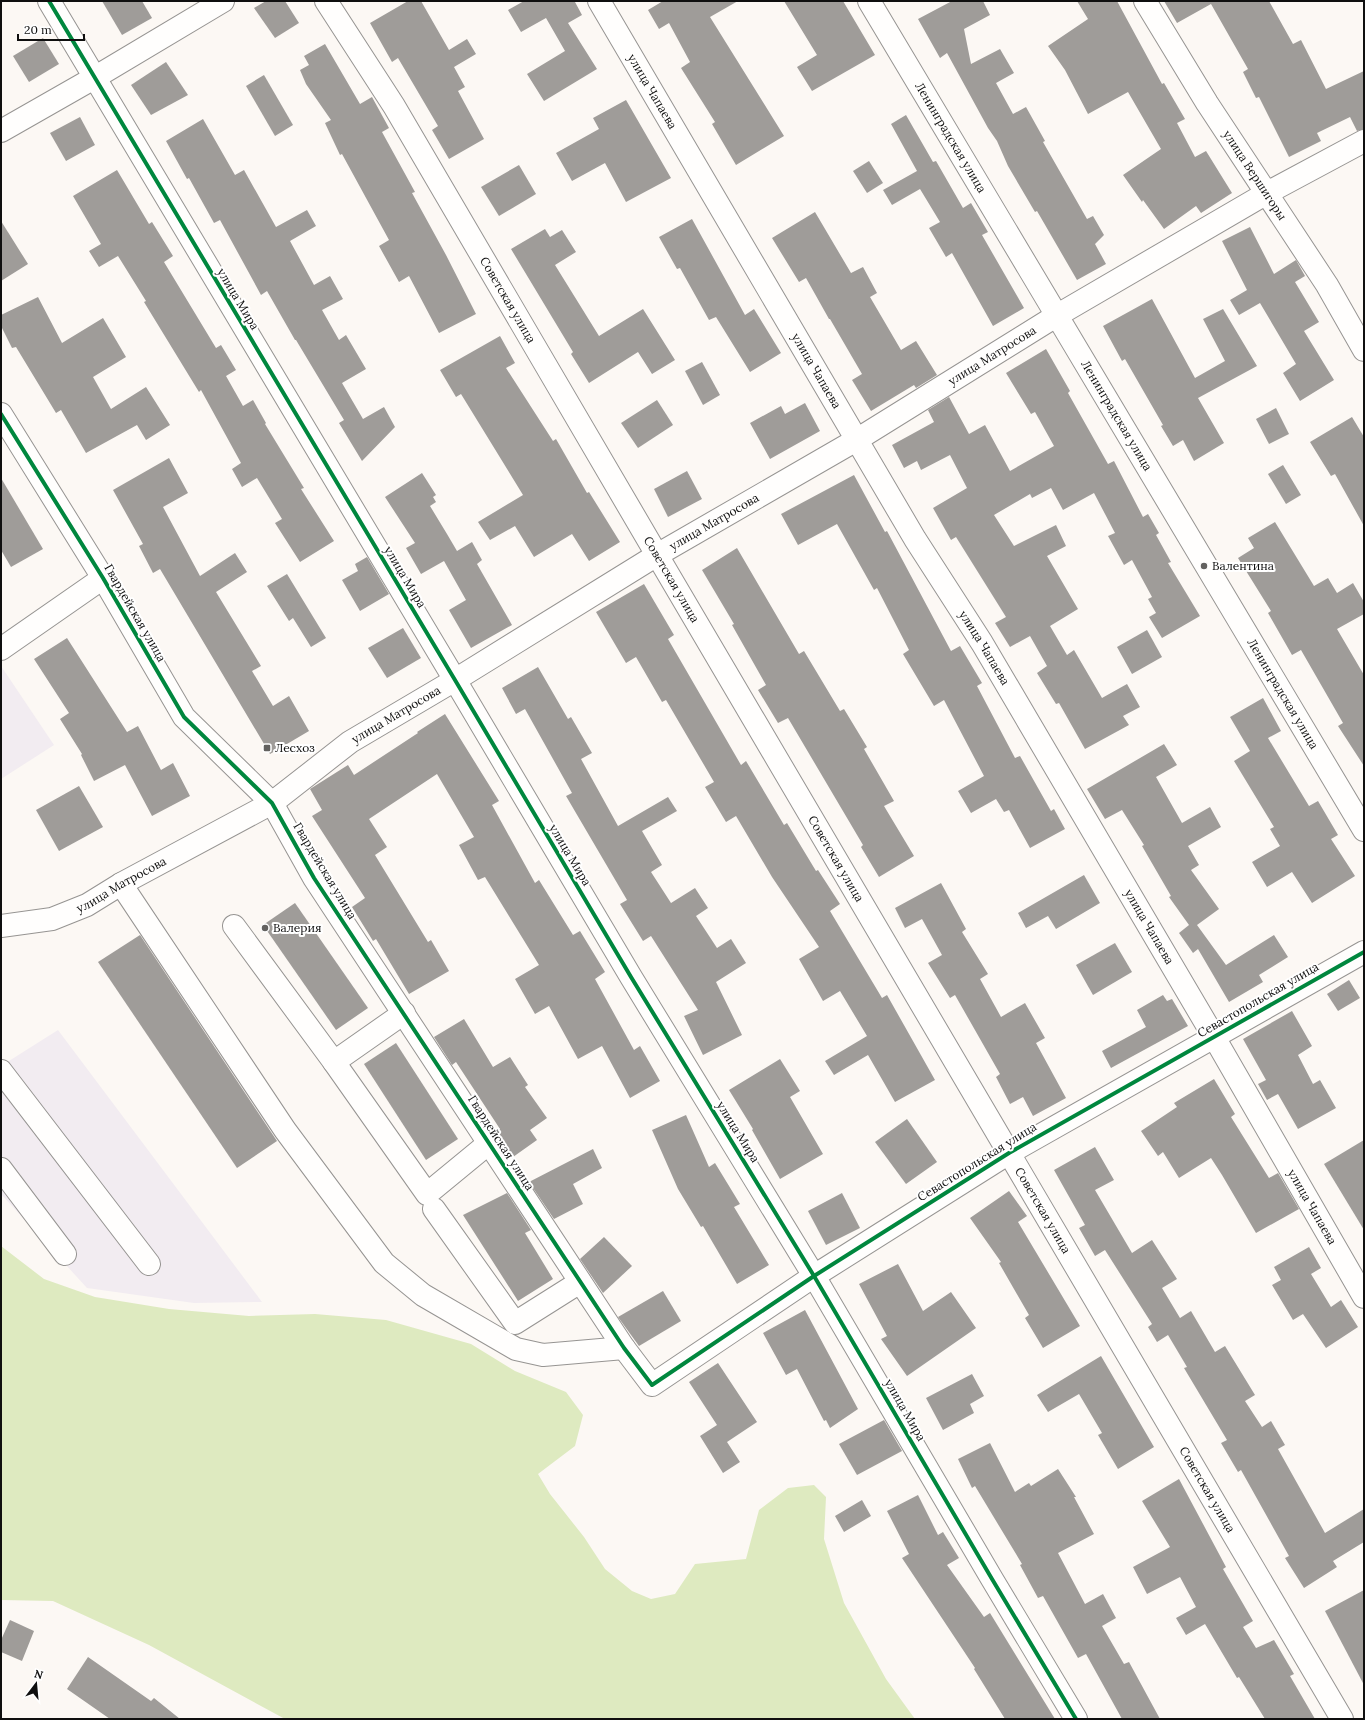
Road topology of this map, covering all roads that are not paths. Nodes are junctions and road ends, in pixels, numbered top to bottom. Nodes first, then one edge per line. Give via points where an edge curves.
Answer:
1 (49, 1) edge
2 (223, 1) edge
3 (326, 1) edge
4 (599, 1) edge
5 (869, 1) edge
6 (1145, 1) edge
7 (94, 78) junction
8 (1, 131) edge
9 (1364, 141) edge
10 (1267, 193) junction
11 (1056, 316) junction
12 (1364, 350) edge
13 (1, 414) edge
14 (858, 439) junction
15 (656, 555) junction
16 (103, 578) junction
17 (1, 649) edge
18 (455, 680) junction
19 (272, 802) junction
20 (1364, 830) edge
21 (121, 884) junction
22 (1, 926) edge
23 (234, 926) dead end
24 (1364, 952) edge
25 (404, 1013) junction
26 (1214, 1037) junction
27 (334, 1062) junction
28 (1, 1071) edge
29 (489, 1143) junction
30 (1009, 1153) junction
31 (1, 1169) edge
32 (434, 1209) dead end
33 (65, 1254) dead end
34 (149, 1264) dead end
35 (814, 1276) junction
36 (580, 1282) junction
37 (1364, 1297) edge
38 (624, 1348) junction
39 (1076, 1719) edge
40 (1342, 1719) edge

1 - 7 street, улица Мира
2 - 7 street
3 - 15 street, Советская улица via 394,106
4 - 14 street, улица Чапаева
5 - 11 street, Ленинградская улица
6 - 10 street, улица Вершигоры via 1206,103
7 - 8 street
7 - 18 street, улица Мира
9 - 10 street, улица Матросова
10 - 11 street, улица Матросова
10 - 12 street, улица Вершигоры via 1327,285
11 - 14 street, улица Матросова
11 - 20 street, Ленинградская улица
13 - 16 street, Гвардейская улица
14 - 15 street, улица Матросова
14 - 26 street, улица Чапаева via 914,538 982,643
15 - 18 street, улица Матросова
15 - 30 street, Советская улица
16 - 17 street
16 - 19 street, Гвардейская улица via 184,717
18 - 19 street, улица Матросова via 350,742
18 - 35 street, улица Мира via 631,978
19 - 21 street, улица Матросова
19 - 25 street, Гвардейская улица via 314,878
21 - 22 street, улица Матросова via 87,905 52,919
21 - 38 street via 285,1130 384,1263 423,1295 516,1349 543,1355
23 - 27 street
24 - 26 street, Севастопольская улица
25 - 27 street
25 - 29 street, Гвардейская улица
26 - 30 street, Севастопольская улица
26 - 37 street, улица Чапаева
27 - 29 street via 427,1194
28 - 34 street
29 - 36 street, Гвардейская улица
30 - 35 street, Севастопольская улица
30 - 40 street, Советская улица
31 - 33 street
32 - 36 street via 515,1323
35 - 38 street, Севастопольская улица via 652,1385
35 - 39 street, улица Мира
36 - 38 street, Гвардейская улица

